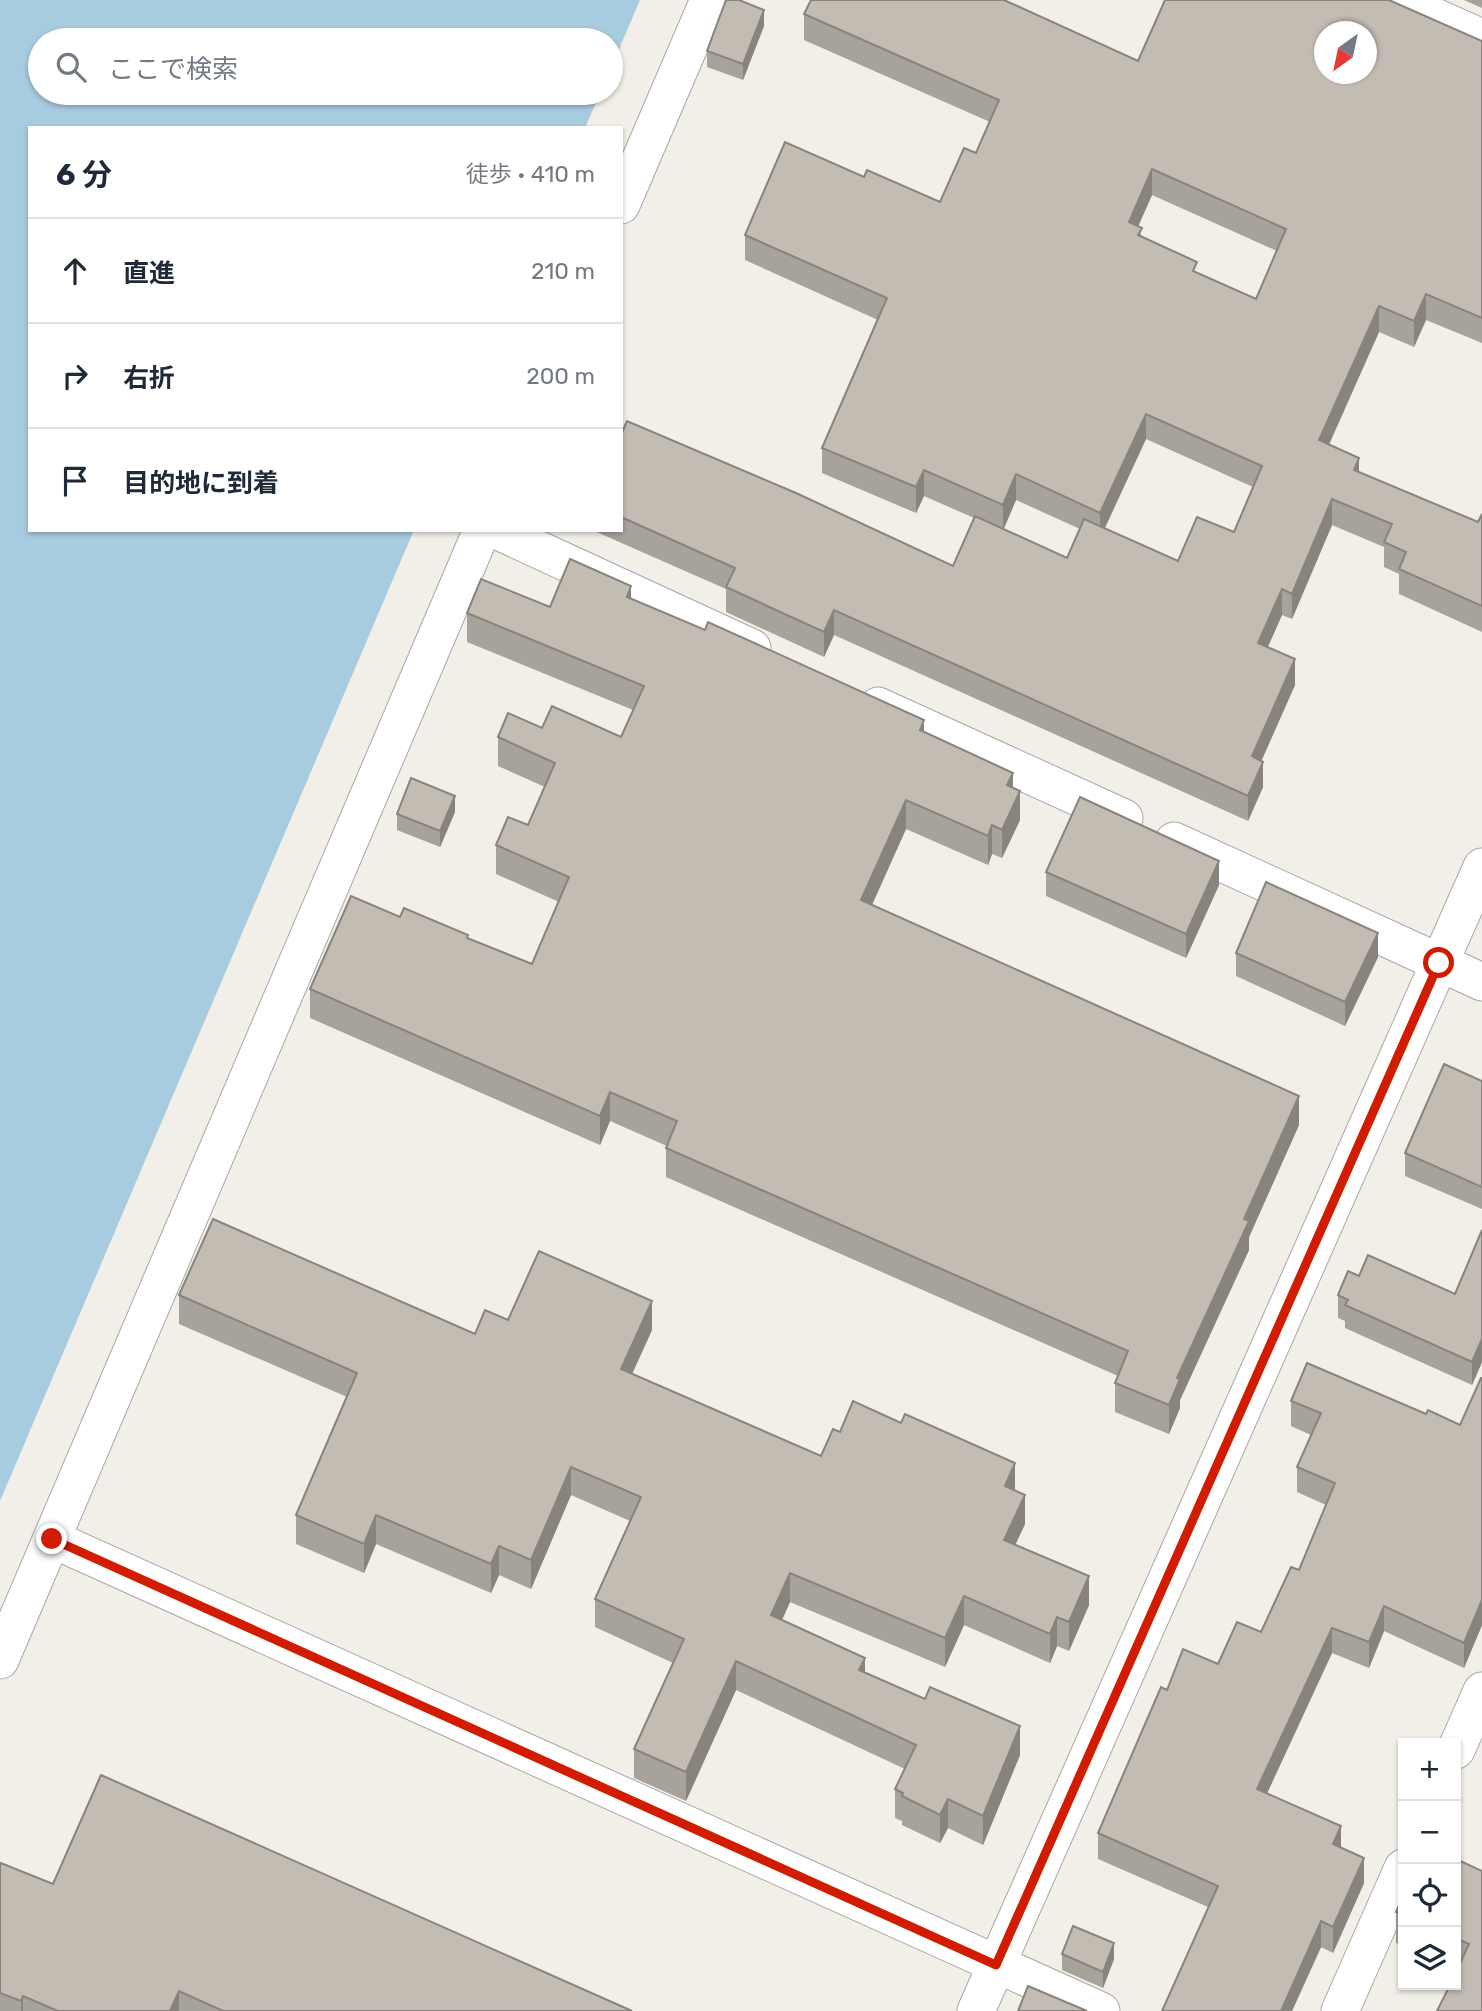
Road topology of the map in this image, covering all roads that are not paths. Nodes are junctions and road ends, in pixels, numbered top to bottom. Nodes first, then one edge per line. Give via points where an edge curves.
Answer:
1 (709, 0) edge
2 (1397, 0) edge
3 (1482, 38) edge
4 (623, 200) edge
5 (481, 532) edge
6 (500, 532) edge
7 (785, 663) edge
8 (848, 692) edge
9 (1482, 867) edge
10 (1439, 963) junction
11 (1482, 982) edge
12 (52, 1539) junction
13 (0, 1660) edge
14 (1482, 1691) edge
15 (1461, 1739) edge
16 (1398, 1879) edge
17 (996, 1965) junction
18 (976, 2011) edge
19 (1101, 2011) edge
20 (1340, 2011) edge

1 - 4 street
2 - 3 street
5 - 12 street
6 - 7 street
8 - 10 street
9 - 10 street
10 - 11 street
10 - 17 street
12 - 13 street
12 - 17 street
14 - 15 street
16 - 20 street
17 - 18 street
17 - 19 street

